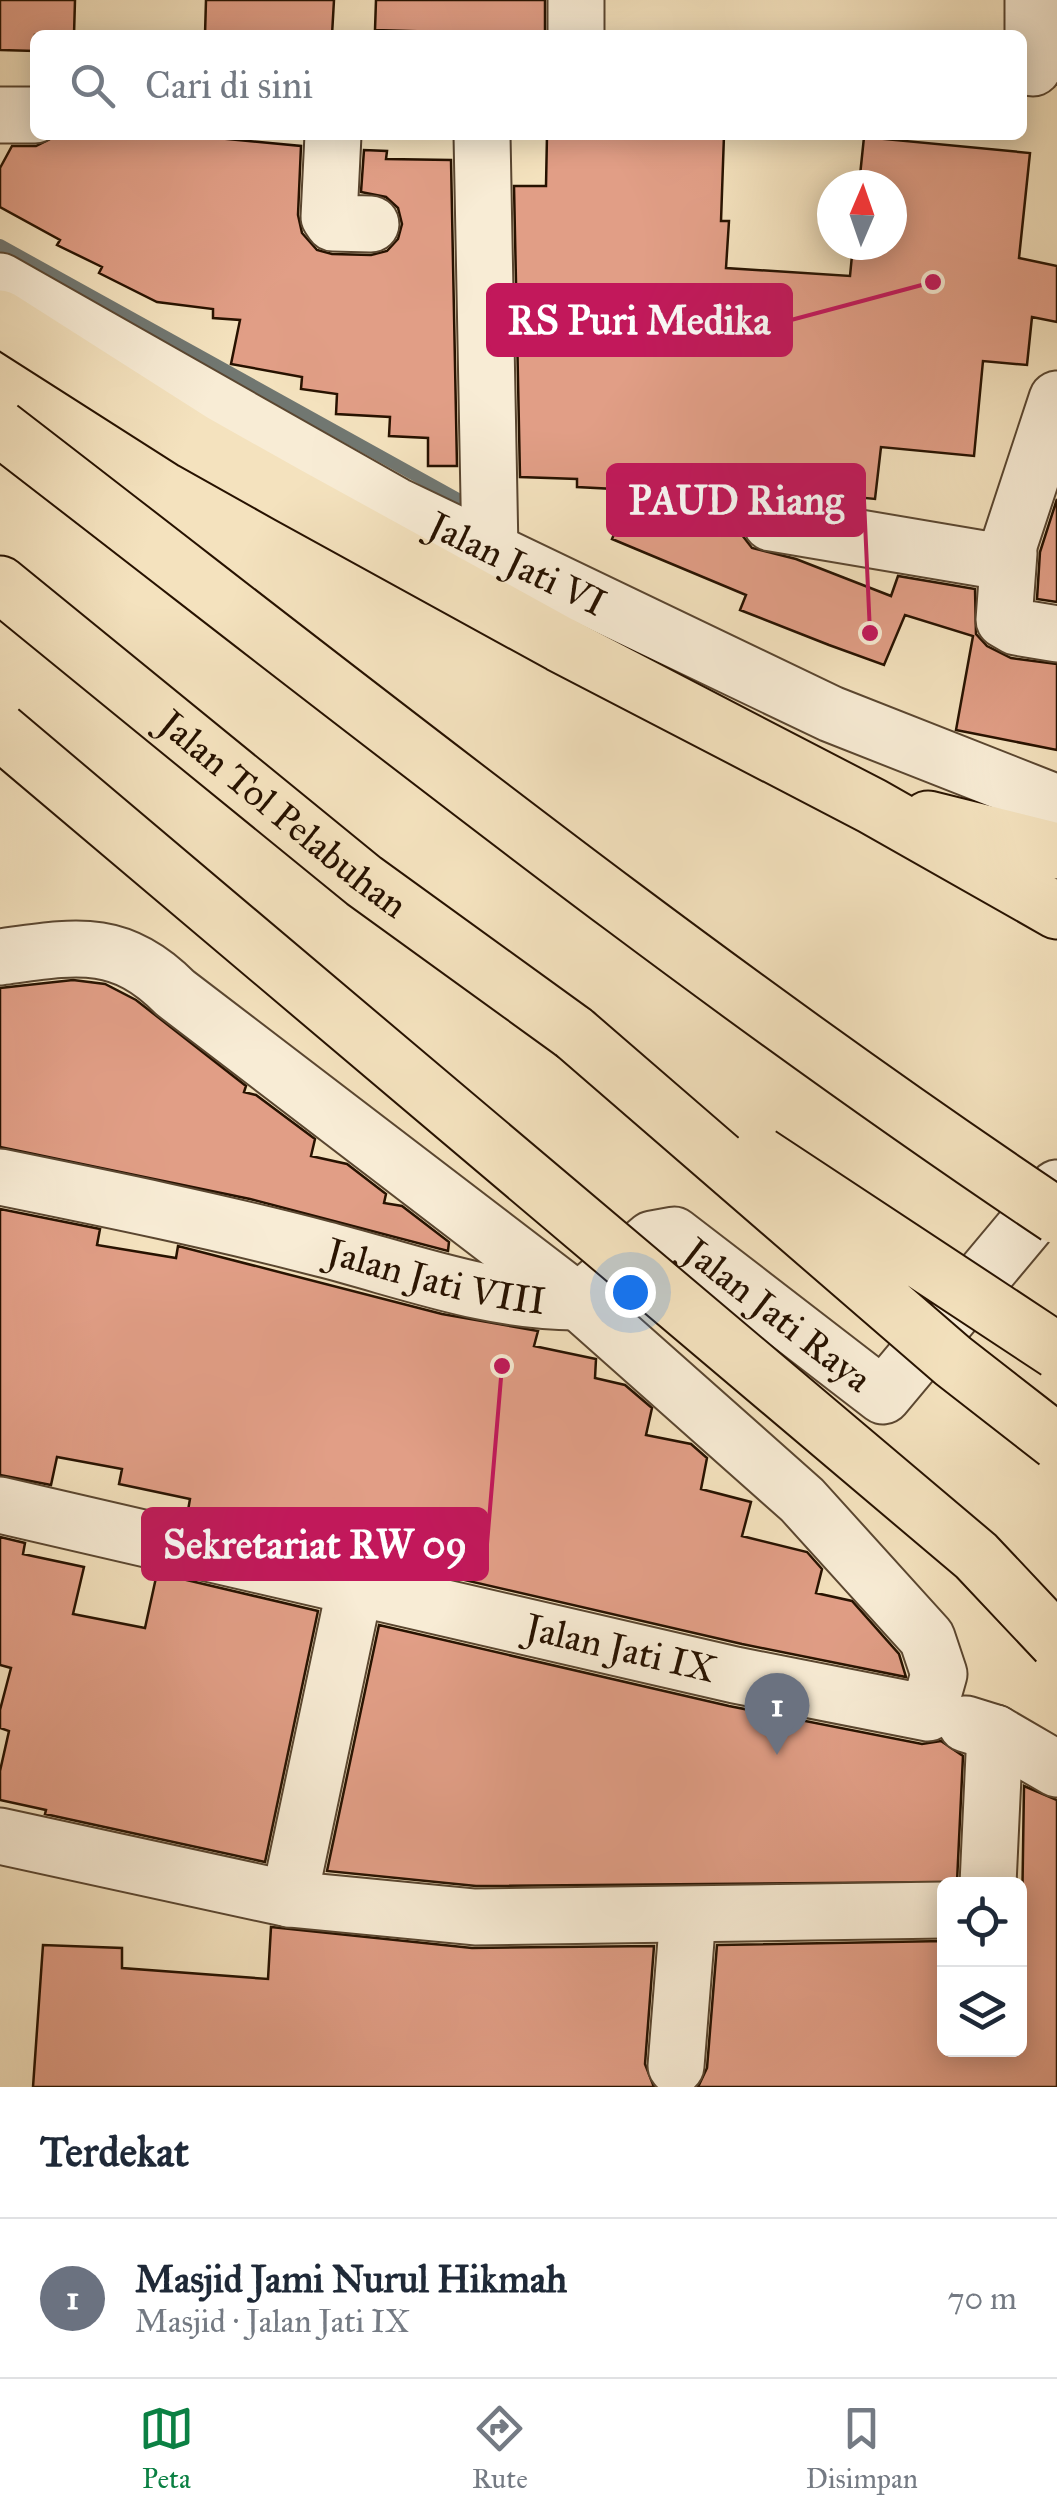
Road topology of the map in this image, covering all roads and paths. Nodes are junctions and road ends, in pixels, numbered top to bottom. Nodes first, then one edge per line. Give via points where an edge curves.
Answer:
1 (576, 0) edge
2 (1033, 0) edge
3 (576, 30) edge
4 (1037, 68) edge
5 (0, 115) edge
6 (30, 115) edge
7 (334, 140) edge
8 (482, 140) edge
9 (371, 224) dead end
10 (0, 282) edge
11 (0, 318) edge
12 (1057, 399) edge
13 (0, 428) edge
14 (771, 523) dead end
15 (490, 531) junction
16 (1009, 553) junction
17 (0, 584) edge
18 (1057, 634) edge
19 (0, 731) edge
20 (1057, 802) edge
21 (872, 806) junction
22 (1057, 852) edge
23 (1057, 911) edge
24 (0, 957) edge
25 (574, 1033) junction
26 (0, 1177) edge
27 (1057, 1188) edge
28 (1057, 1216) edge
29 (578, 1302) junction
30 (1057, 1351) edge
31 (884, 1396) junction
32 (1057, 1442) edge
33 (802, 1500) junction
34 (0, 1505) edge
35 (355, 1587) junction
36 (1057, 1642) edge
37 (928, 1713) junction
38 (996, 1732) junction
39 (1057, 1769) edge
40 (0, 1836) edge
41 (988, 1877) edge
42 (289, 1899) junction
43 (937, 1910) edge
44 (688, 1915) junction
45 (676, 2066) dead end

1 - 3 street
2 - 4 street
5 - 6 street
7 - 9 street via 329,216 333,223
8 - 15 street
10 - 15 street, Jalan Jati VI via 395,505
11 - 21 highway via 289,495
12 - 16 street
13 - 28 highway, bridge via 472,793
14 - 16 street via 996,561
15 - 20 street, Jalan Jati VI via 831,714
16 - 18 street via 1004,620
17 - 25 highway, Jalan Tol Pelabuhan via 364,881
19 - 36 highway, bridge via 976,1556
21 - 22 highway
21 - 23 highway
24 - 29 street via 66,946 150,967 175,993
25 - 30 highway, bridge
25 - 32 highway, bridge
26 - 29 street, Jalan Jati VIII via 203,1218 490,1292
27 - 31 street, Jalan Jati Raya
29 - 31 street, Jalan Jati Raya via 652,1238 674,1235
29 - 33 street, Jalan Jati VIII
31 - 33 street, Jalan Jati Raya
33 - 37 street, Jalan Jati VIII via 927,1638 938,1674
34 - 35 street, Jalan Jati IX
35 - 37 street, Jalan Jati IX
35 - 42 street
37 - 38 street, Jalan Jati IX
38 - 39 street, Jalan Jati IX
38 - 41 street
40 - 42 street
42 - 44 street via 475,1916
43 - 44 street
44 - 45 street

